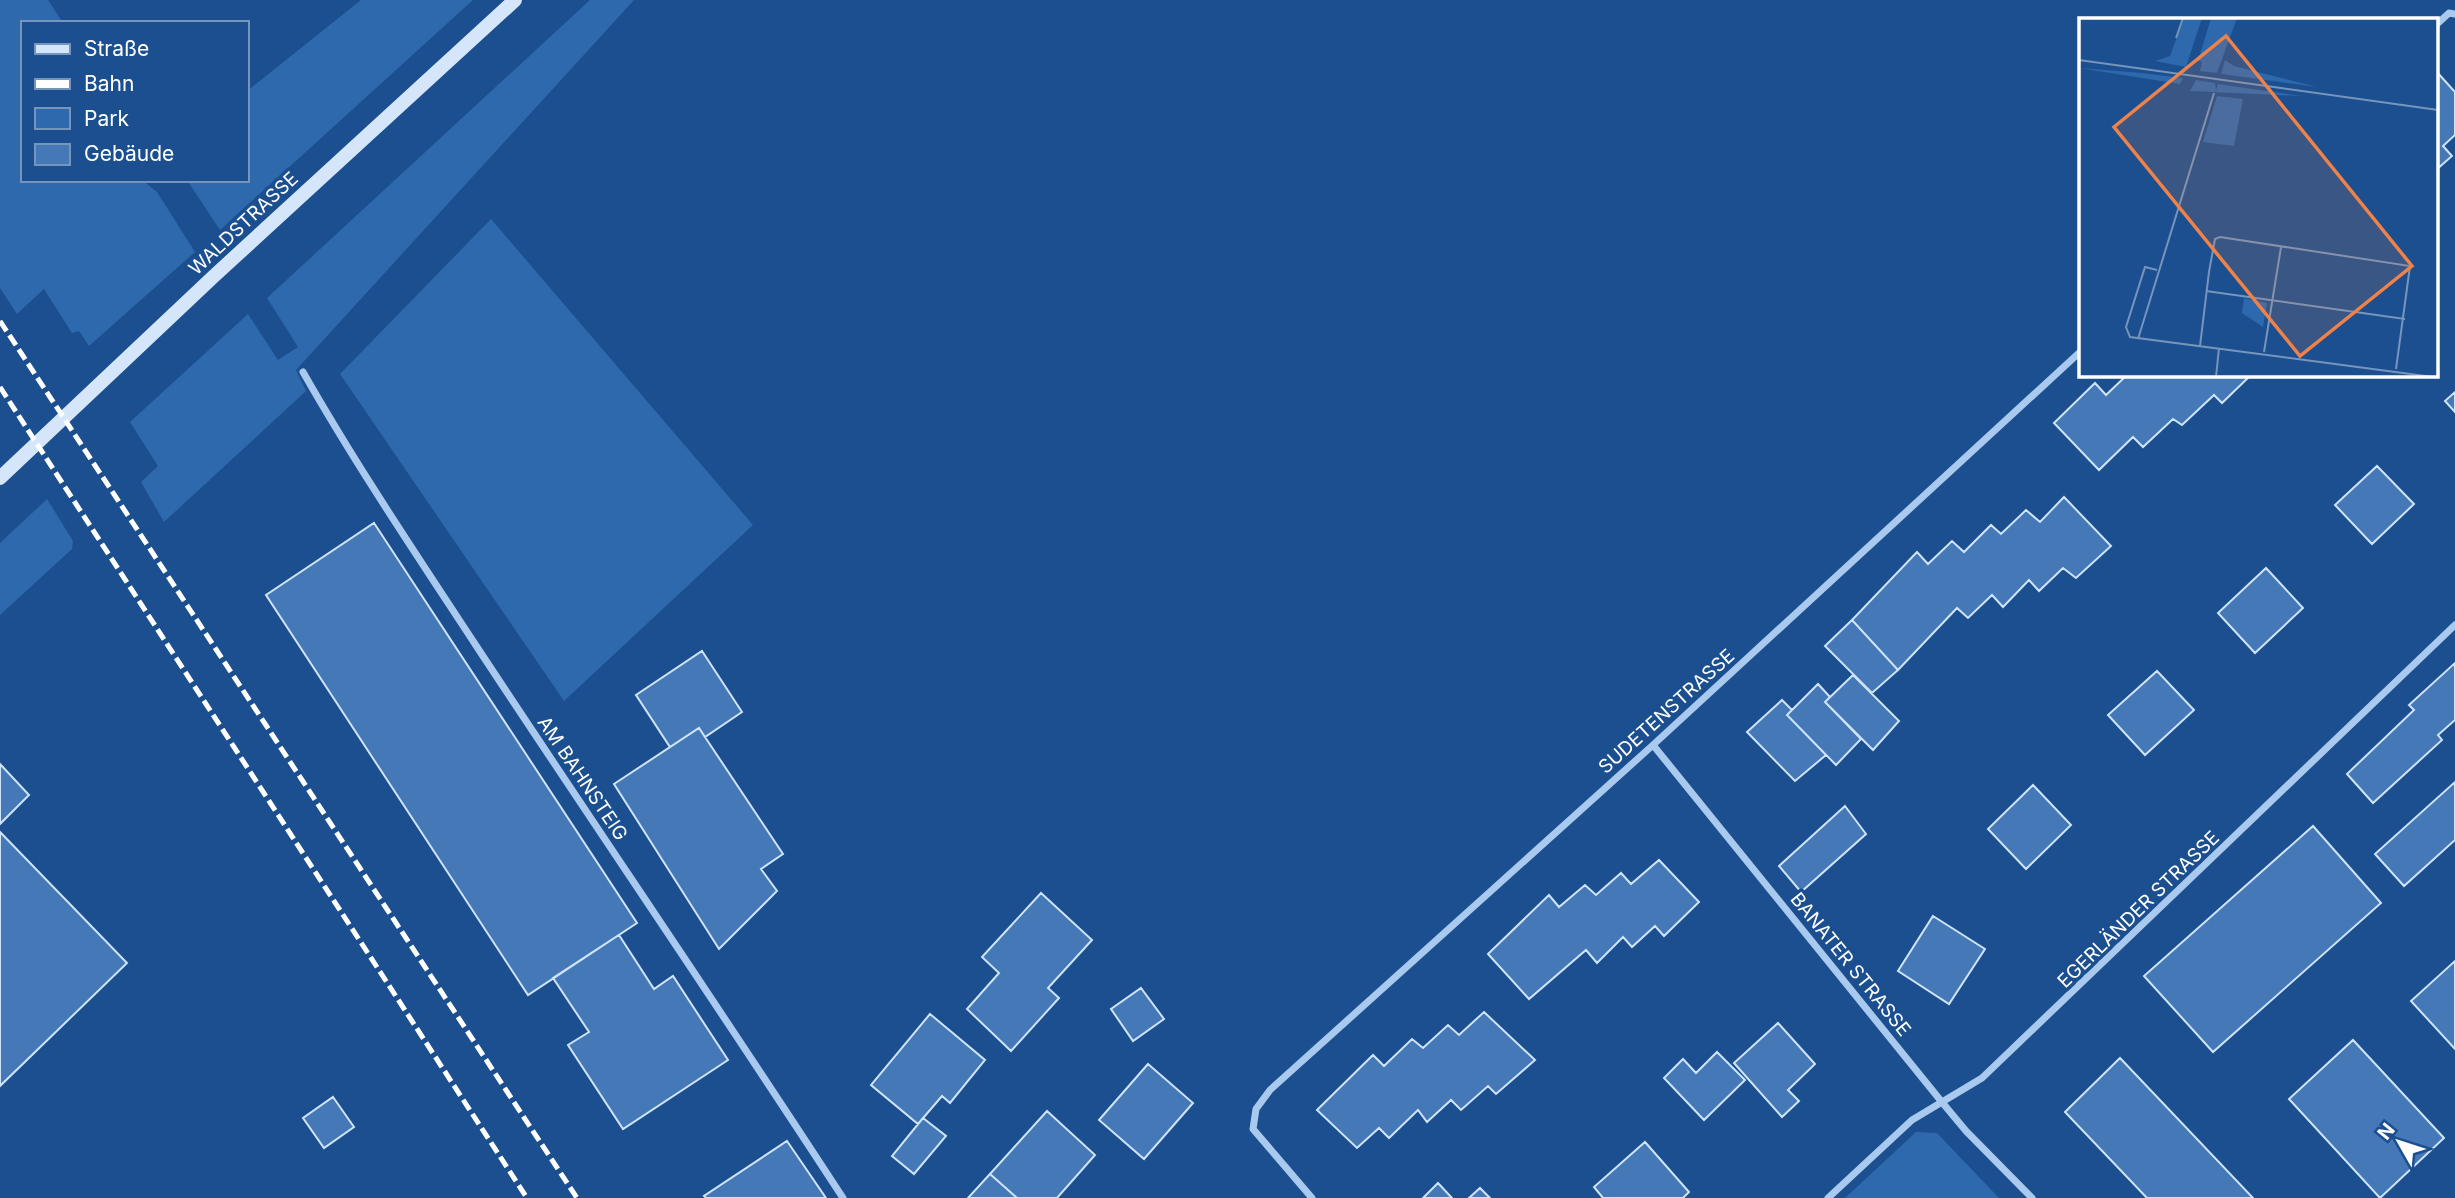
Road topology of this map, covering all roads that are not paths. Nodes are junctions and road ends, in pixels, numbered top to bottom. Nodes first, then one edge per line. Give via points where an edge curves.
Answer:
1 (515, 0) edge
2 (2455, 14) edge
3 (2438, 23) edge
4 (2079, 354) edge
5 (303, 372) dead end
6 (0, 478) edge
7 (2455, 625) edge
8 (1653, 744) junction
9 (1941, 1101) junction
10 (843, 1198) edge
11 (1312, 1198) edge
12 (1828, 1198) edge
13 (2032, 1198) edge

1 - 6 main road, WALDSTRASSE
2 - 3 street via 2449,13
4 - 8 street, SUDETENSTRASSE
5 - 10 street, AM BAHNSTEIG via 352,455
7 - 9 street, EGERLÄNDER STRASSE via 1982,1078
8 - 9 street, BANATER STRASSE
8 - 11 street, SUDETENSTRASSE via 1270,1090 1256,1109 1253,1129
9 - 12 street, EGERLÄNDER STRASSE via 1912,1120
9 - 13 street, BANATER STRASSE

